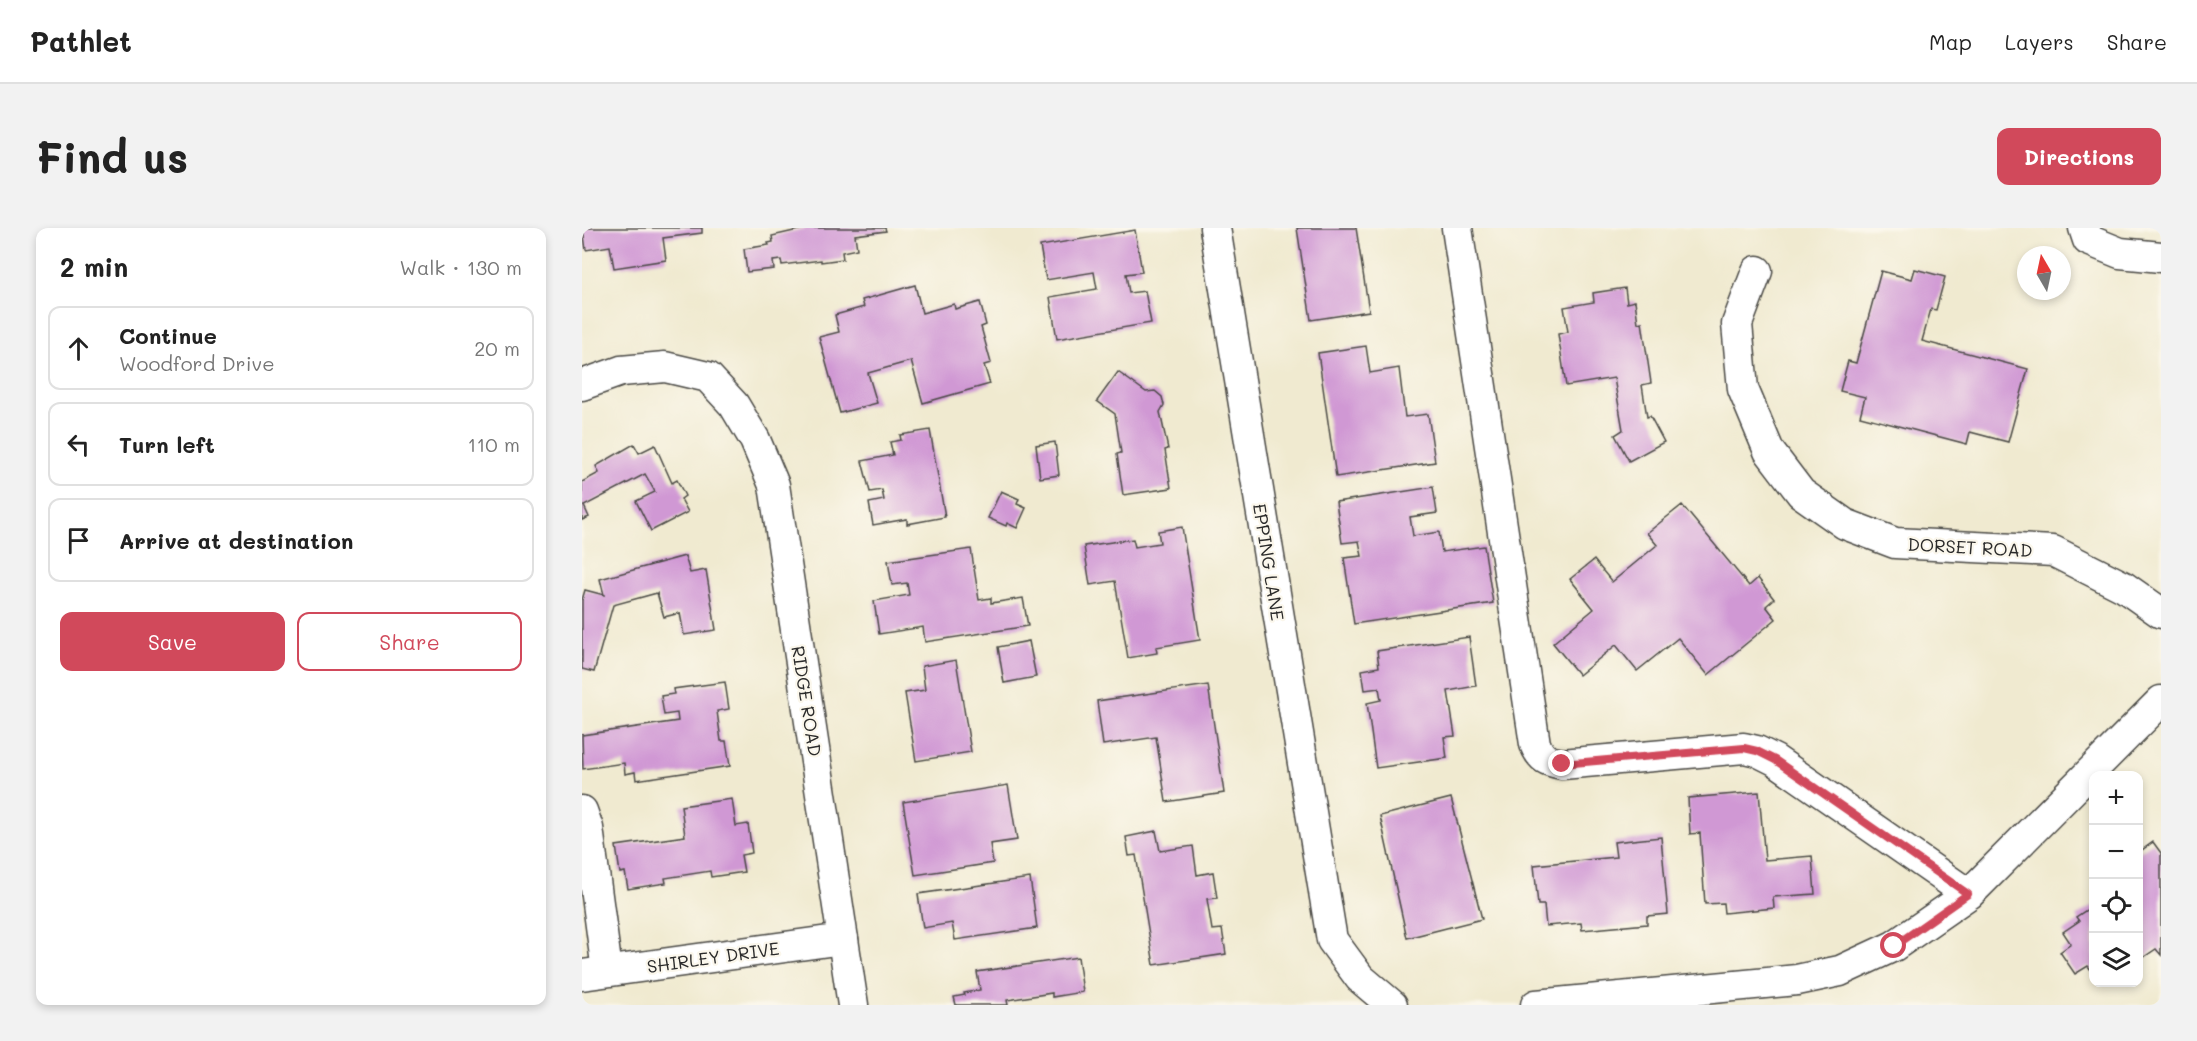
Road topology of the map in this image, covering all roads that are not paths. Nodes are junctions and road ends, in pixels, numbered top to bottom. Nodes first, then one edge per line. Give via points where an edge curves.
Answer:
1 (1215, 228) edge
2 (1457, 228) edge
3 (2084, 228) edge
4 (2161, 257) edge
5 (1757, 271) dead end
6 (582, 385) edge
7 (2161, 613) edge
8 (2161, 701) edge
9 (582, 811) edge
10 (1968, 894) junction
11 (843, 939) junction
12 (594, 973) edge
13 (853, 1005) edge
14 (1392, 1005) edge
15 (1536, 1005) edge

1 - 14 street, EPPING LANE via 1332,940 1360,978
2 - 10 street via 1539,753 1546,761 1562,764 1744,748 1757,751
3 - 4 street via 2088,240 2120,253
5 - 7 street, DORSET ROAD via 1737,324 1743,389 1769,451 1801,493 1845,524 1895,543 2053,551 2124,587
6 - 11 street, RIDGE ROAD via 621,371 665,367 708,377 734,405 755,440 774,485
8 - 10 street
9 - 12 street via 588,828
10 - 15 street via 1894,946 1840,971 1797,980
11 - 12 street, SHIRLEY DRIVE
11 - 13 street, RIDGE ROAD

